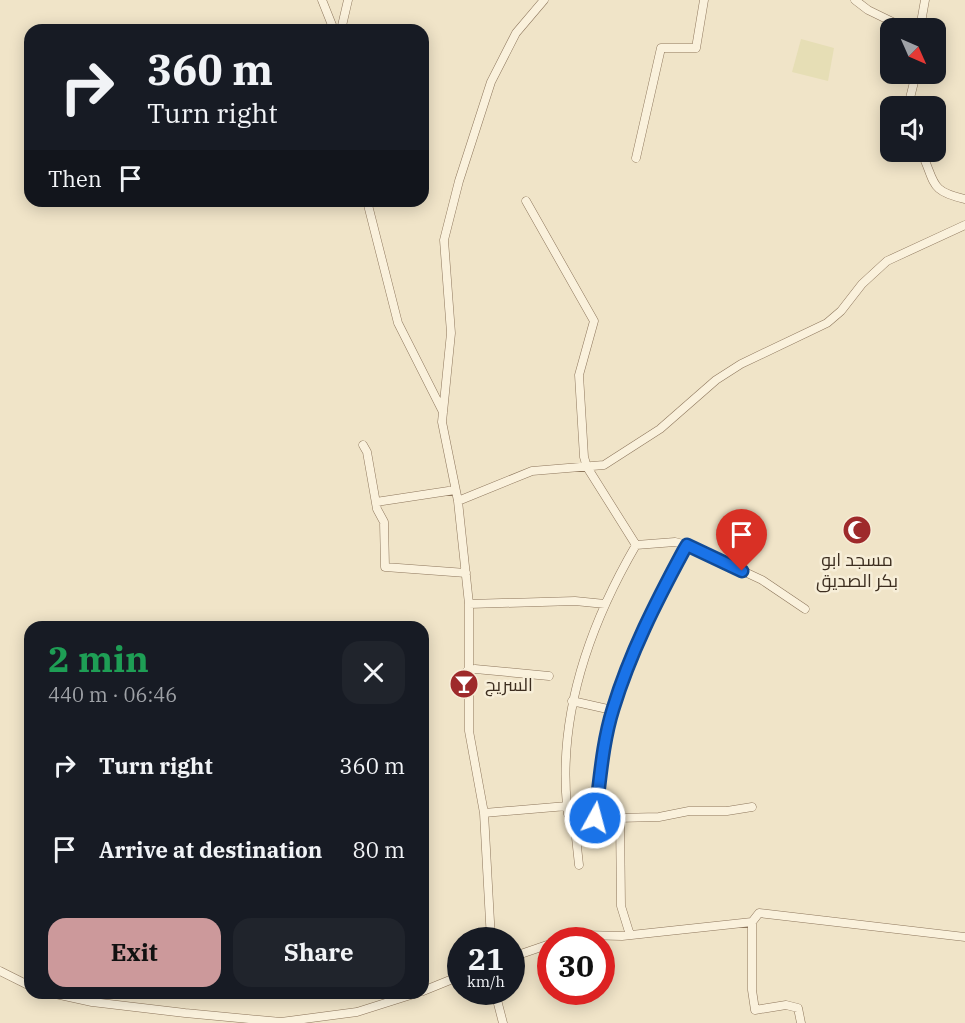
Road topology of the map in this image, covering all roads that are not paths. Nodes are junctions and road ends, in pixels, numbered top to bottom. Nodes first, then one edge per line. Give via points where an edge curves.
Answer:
1 (322, 0) edge
2 (348, 0) edge
3 (544, 0) edge
4 (704, 0) edge
5 (855, 0) edge
6 (925, 0) edge
7 (885, 18) edge
8 (922, 18) edge
9 (332, 24) edge
10 (342, 24) edge
11 (636, 158) dead end
12 (925, 162) edge
13 (965, 199) edge
14 (526, 201) dead end
15 (369, 207) edge
16 (965, 225) edge
17 (443, 414) junction
18 (363, 445) dead end
19 (587, 467) junction
20 (455, 490) junction
21 (458, 501) junction
22 (376, 502) junction
23 (636, 545) junction
24 (687, 545) junction
25 (466, 573) junction
26 (605, 603) junction
27 (469, 604) junction
28 (805, 609) dead end
29 (467, 671) junction
30 (549, 676) dead end
31 (572, 701) junction
32 (612, 710) junction
33 (567, 806) junction
34 (752, 807) dead end
35 (484, 813) junction
36 (620, 817) junction
37 (595, 818) junction
38 (574, 819) junction
39 (579, 865) dead end
40 (752, 922) junction
41 (490, 927) edge
42 (615, 935) edge
43 (630, 935) junction
44 (965, 937) edge
45 (0, 971) edge
46 (447, 981) edge
47 (24, 983) edge
48 (429, 989) edge
49 (78, 999) edge
50 (398, 999) edge
51 (498, 1005) edge
52 (503, 1023) edge
53 (801, 1023) edge

1 - 9 street
2 - 10 street
3 - 17 street via 516,33 491,82 444,240 451,333
4 - 11 street via 696,48 661,48
5 - 7 street
6 - 8 street
12 - 13 street via 935,187 944,194
14 - 19 street via 594,321 579,375
15 - 17 street via 398,324
16 - 19 street via 888,261 827,323 741,364 716,380 656,432 604,465
17 - 20 street
18 - 22 street
19 - 21 street via 532,471
19 - 23 street
20 - 21 street
20 - 22 street
21 - 25 street
22 - 25 street via 384,522 385,567
23 - 24 street
23 - 26 street
24 - 28 street via 762,580
24 - 32 street via 639,635
25 - 27 street
26 - 27 street
26 - 31 street
27 - 29 street
29 - 30 street
29 - 35 street via 469,731
31 - 32 street
31 - 33 street via 566,734
32 - 37 street
33 - 35 street
33 - 38 street
34 - 36 street
35 - 41 street
36 - 37 street
36 - 43 street via 621,906
37 - 38 street
38 - 39 street
40 - 43 street
40 - 44 street via 759,913
40 - 53 street via 755,1010 786,1005 798,1008
42 - 43 street
45 - 47 street
46 - 48 street
49 - 50 street via 281,1022 357,1012
51 - 52 street

